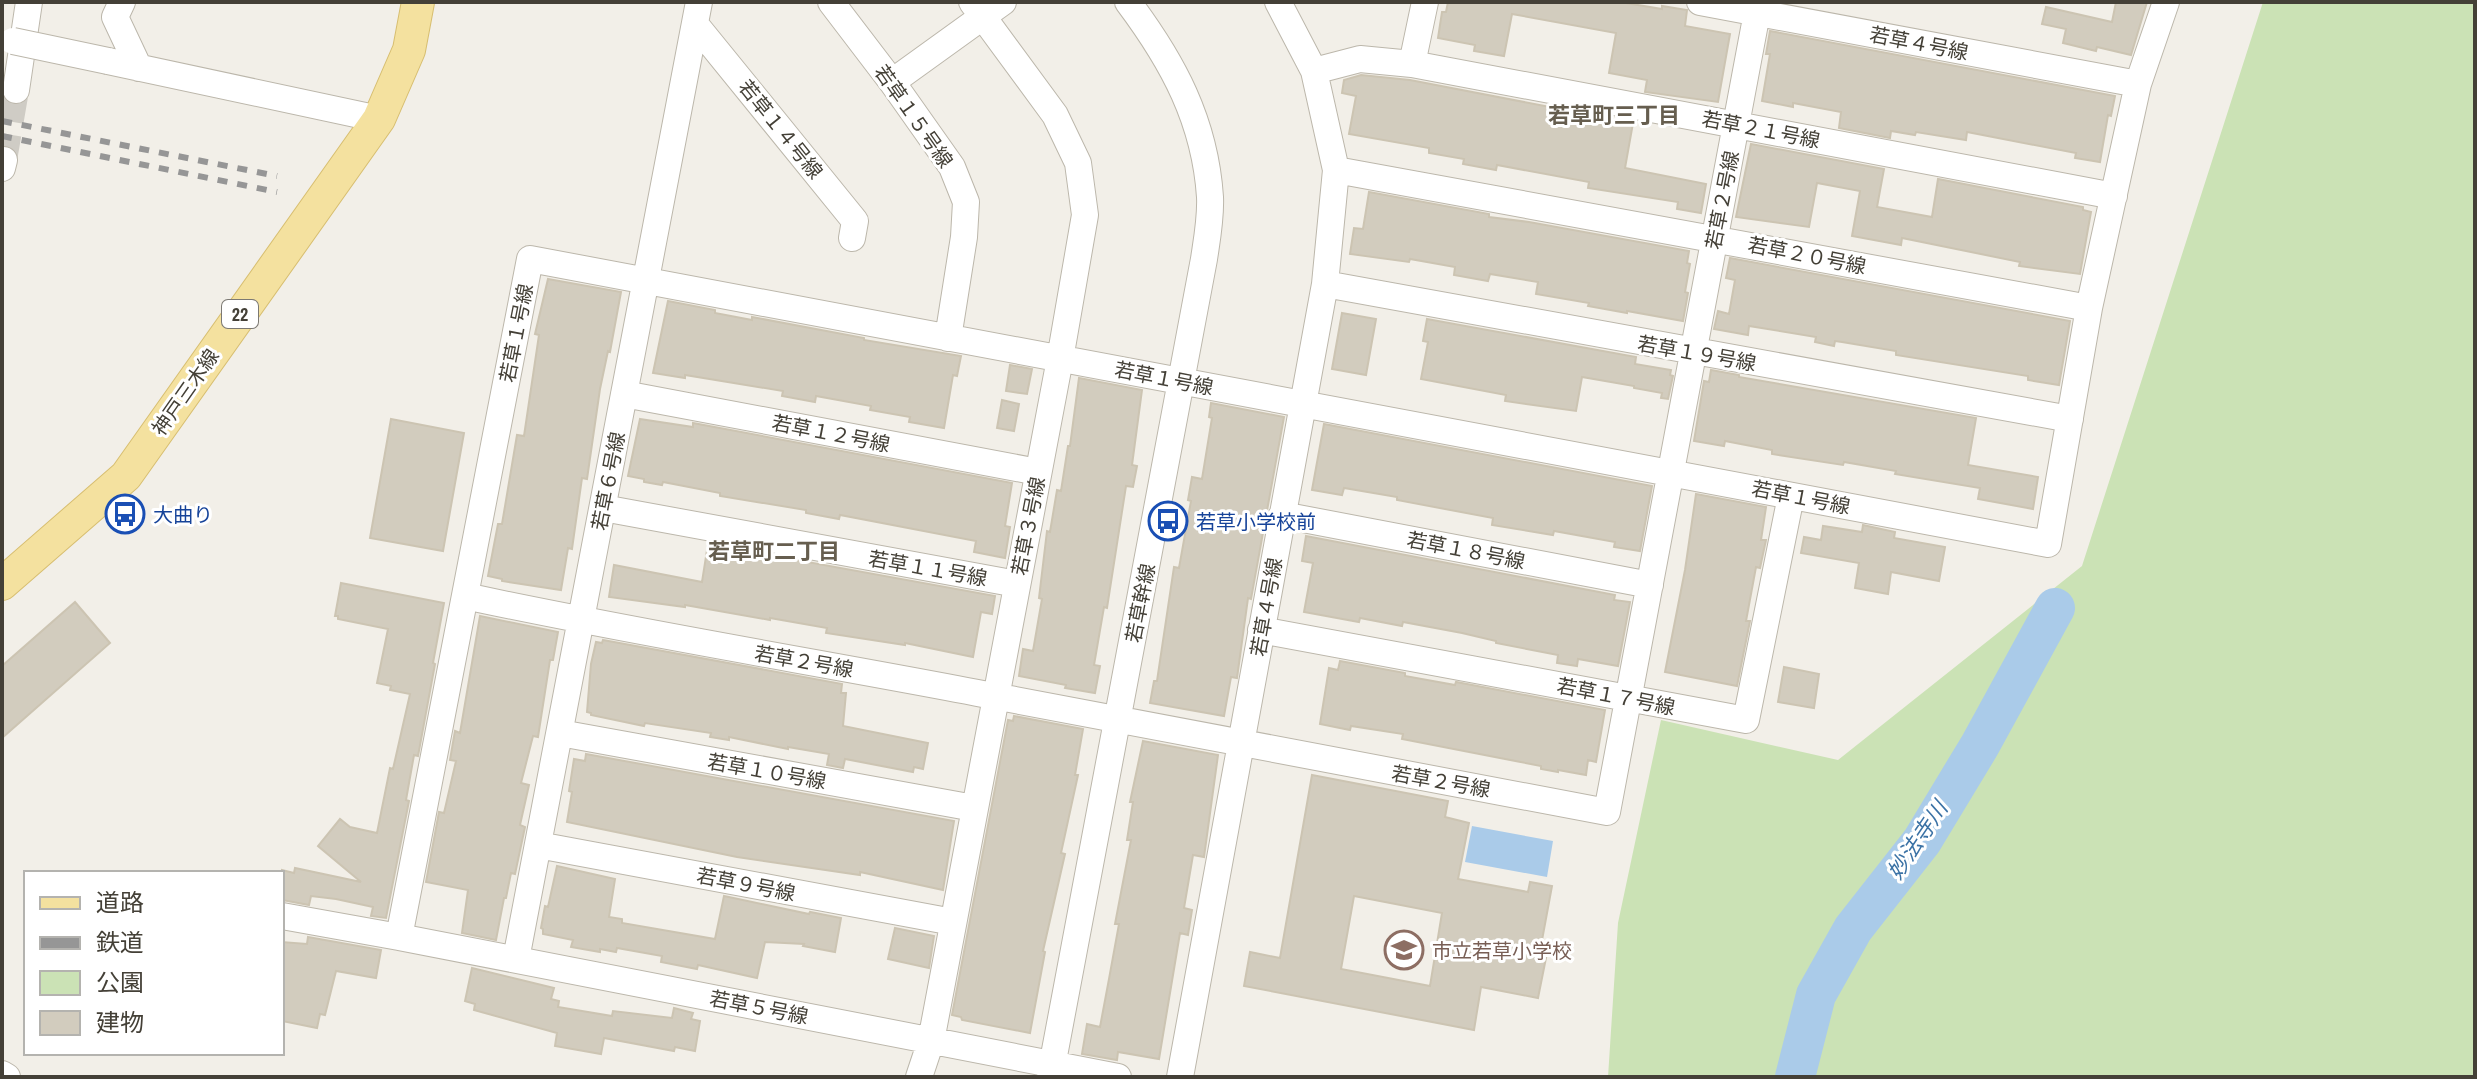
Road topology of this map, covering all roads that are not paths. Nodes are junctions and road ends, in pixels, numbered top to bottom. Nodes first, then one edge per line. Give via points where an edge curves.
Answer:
1 (29, 2) edge
2 (122, 2) edge
3 (418, 2) edge
4 (831, 2) edge
5 (1128, 2) edge
6 (1278, 2) edge
7 (1425, 2) edge
8 (1700, 2) edge
9 (2166, 2) edge
10 (986, 7) edge
11 (1758, 8) edge
12 (697, 13) edge
13 (6, 36) edge
14 (1412, 64) junction
15 (139, 68) junction
16 (1314, 71) junction
17 (892, 82) junction
18 (2138, 84) junction
19 (16, 90) tunnel mouth
20 (379, 119) junction
21 (1736, 125) junction
22 (1336, 170) junction
23 (2114, 196) junction
24 (852, 238) dead end
25 (1714, 238) junction
26 (645, 281) junction
27 (1325, 284) junction
28 (2089, 308) junction
29 (948, 338) junction
30 (1693, 352) junction
31 (1060, 359) junction
32 (1181, 381) junction
33 (624, 394) junction
34 (1302, 404) junction
35 (2070, 419) junction
36 (1038, 472) junction
37 (1671, 473) junction
38 (1791, 496) junction
39 (603, 508) junction
40 (1282, 515) junction
41 (2, 584) edge
42 (1017, 584) junction
43 (1650, 585) junction
44 (465, 596) junction
45 (581, 621) junction
46 (1261, 630) junction
47 (995, 696) junction
48 (1629, 698) junction
49 (1118, 720) junction
50 (560, 733) junction
51 (1241, 744) junction
52 (974, 808) junction
53 (538, 845) junction
54 (284, 916) edge
55 (953, 922) junction
56 (399, 937) junction
57 (516, 959) junction
58 (931, 1041) junction
59 (1052, 1071) edge
60 (2, 1074) edge
61 (7, 1077) edge
62 (919, 1077) edge
63 (1118, 1077) edge
64 (1180, 1077) edge

1 - 19 street
2 - 15 street via 115,17
3 - 20 main road, 神戸三木線 / 22 via 409,50
4 - 17 street, 若草１５号線
5 - 32 street, 若草幹線 via 1155,38 1188,101 1202,144 1210,198
6 - 16 street, 若草４号線
7 - 14 street
8 - 11 street, 若草４号線
9 - 18 street, 若草１号線
10 - 17 street
10 - 31 street, 若草３号線 via 1055,115 1078,163 1085,215
11 - 18 street, 若草４号線
11 - 21 street, 若草２号線
12 - 24 street, 若草１４号線 via 855,221
12 - 26 street, 若草６号線
13 - 15 street, bridge
14 - 16 street, 若草２１号線 via 1360,59
14 - 21 street, 若草２１号線
15 - 20 street
16 - 22 street, 若草４号線
17 - 29 street, 若草１５号線 via 952,167 966,202
18 - 23 street, 若草１号線
20 - 41 main road, 神戸三木線 / 22 via 126,476
21 - 23 street, 若草２１号線
21 - 25 street, 若草２号線
22 - 25 street, 若草２０号線
22 - 27 street, 若草４号線
23 - 28 street, 若草１号線
25 - 28 street, 若草２０号線
25 - 30 street, 若草２号線
26 - 29 street, 若草１号線
26 - 33 street, 若草６号線
26 - 44 street, 若草１号線 via 530,259
27 - 30 street, 若草１９号線
27 - 34 street, 若草４号線
28 - 35 street, 若草１号線
29 - 31 street, 若草１号線
30 - 35 street, 若草１９号線
30 - 37 street, 若草２号線
31 - 32 street, 若草１号線
31 - 36 street, 若草３号線
32 - 34 street, 若草１号線
32 - 49 street, 若草幹線
33 - 36 street, 若草１２号線
33 - 39 street, 若草６号線
34 - 37 street, 若草１号線
34 - 40 street, 若草４号線
35 - 38 street, 若草１号線 via 2048,544
36 - 42 street, 若草３号線
37 - 38 street, 若草１号線
37 - 43 street, 若草２号線
38 - 48 street, 若草１７号線 via 1746,720
39 - 42 street, 若草１１号線
39 - 45 street, 若草６号線
40 - 43 street, 若草１８号線
40 - 46 street, 若草４号線
42 - 47 street, 若草３号線
43 - 48 street, 若草２号線
44 - 45 street, 若草２号線
44 - 56 street, 若草１号線
45 - 47 street, 若草２号線
45 - 50 street, 若草６号線
46 - 48 street, 若草１７号線
46 - 51 street, 若草４号線
47 - 49 street, 若草２号線
47 - 52 street, 若草３号線
48 - 51 street, 若草２号線 via 1607,812
49 - 51 street, 若草２号線
49 - 59 street, 若草幹線
50 - 52 street, 若草１０号線
50 - 53 street, 若草６号線
51 - 64 street, 若草４号線
52 - 55 street, 若草３号線
53 - 55 street, 若草９号線
53 - 57 street, 若草６号線
54 - 56 street
55 - 58 street, 若草３号線
56 - 57 street, 若草５号線
57 - 58 street, 若草５号線
58 - 59 street, 若草５号線
58 - 62 street, 若草３号線
59 - 63 street, 若草５号線
60 - 61 street

